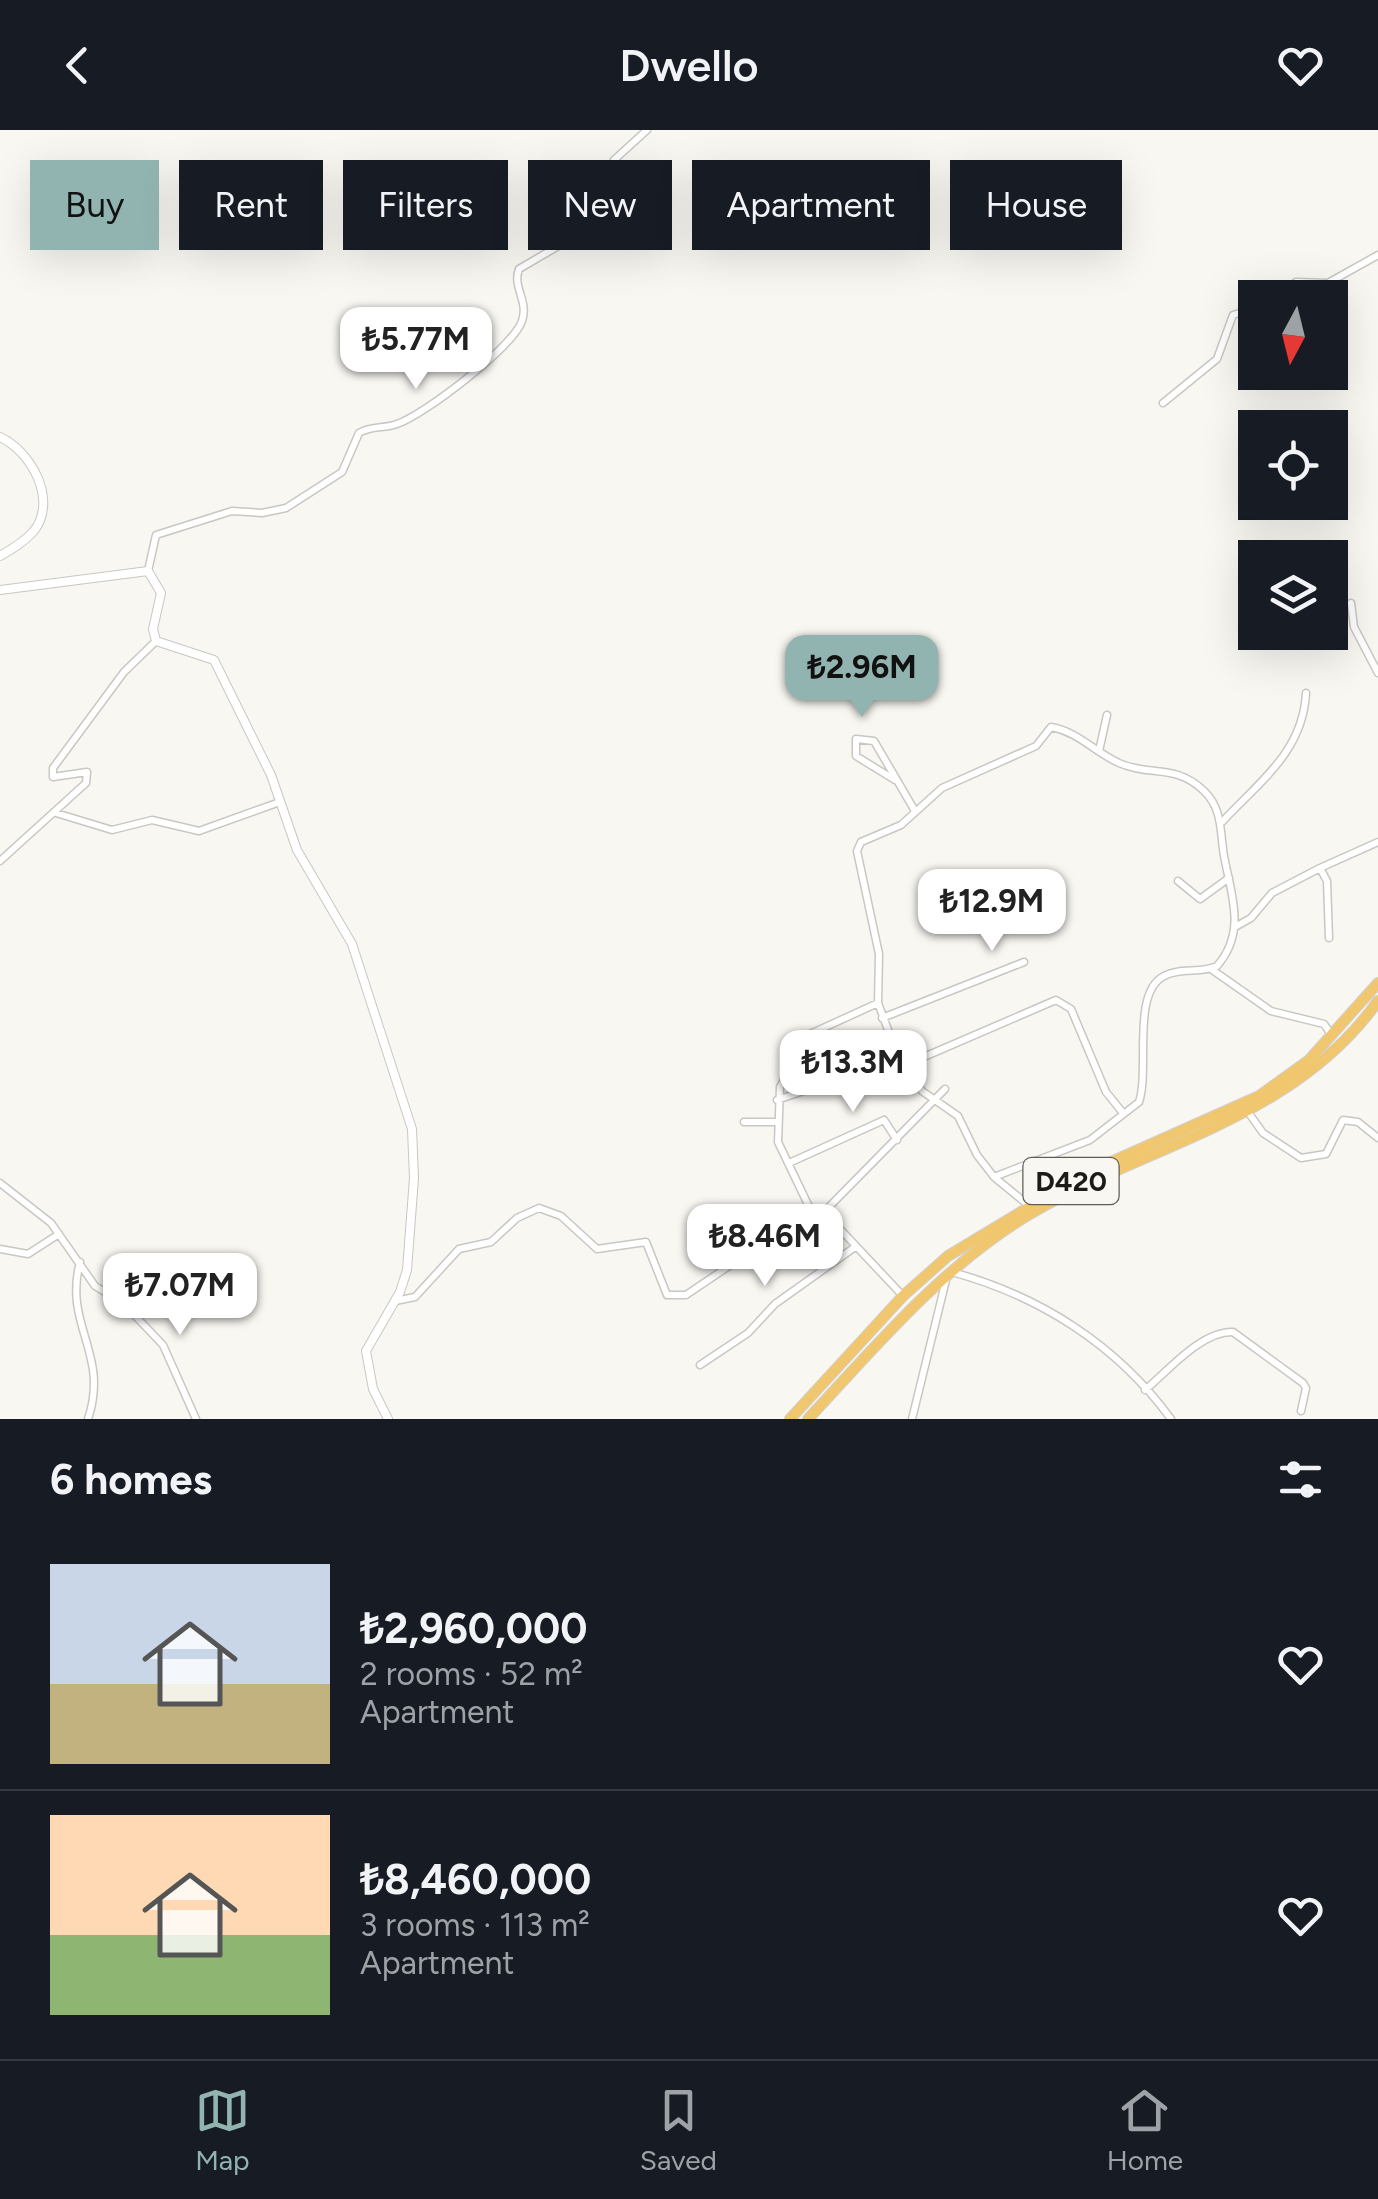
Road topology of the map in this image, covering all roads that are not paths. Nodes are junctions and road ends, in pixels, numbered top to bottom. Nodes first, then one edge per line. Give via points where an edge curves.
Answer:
1 (647, 130) edge
2 (1378, 255) edge
3 (1332, 280) edge
4 (1238, 313) edge
5 (1163, 403) dead end
6 (0, 437) edge
7 (0, 556) edge
8 (148, 571) junction
9 (0, 590) edge
10 (1351, 603) dead end
11 (156, 641) junction
12 (1378, 673) edge
13 (1306, 693) dead end
14 (1106, 716) dead end
15 (1099, 751) junction
16 (894, 780) junction
17 (277, 803) junction
18 (915, 811) junction
19 (56, 813) junction
20 (1221, 823) junction
21 (1378, 842) edge
22 (0, 860) edge
23 (1320, 868) junction
24 (1230, 877) junction
25 (1178, 880) dead end
26 (1234, 928) junction
27 (1329, 938) dead end
28 (1024, 962) dead end
29 (1211, 969) junction
30 (1378, 983) edge
31 (1378, 1000) edge
32 (878, 1003) junction
33 (882, 1018) junction
34 (1333, 1037) junction
35 (903, 1066) junction
36 (945, 1089) dead end
37 (777, 1100) junction
38 (936, 1102) junction
39 (1248, 1112) junction
40 (1123, 1114) junction
41 (744, 1122) dead end
42 (776, 1122) junction
43 (1378, 1138) edge
44 (897, 1140) junction
45 (789, 1164) junction
46 (994, 1177) junction
47 (0, 1183) edge
48 (1027, 1204) junction
49 (824, 1212) junction
50 (813, 1215) junction
51 (59, 1234) junction
52 (855, 1247) junction
53 (0, 1249) edge
54 (80, 1262) junction
55 (950, 1271) junction
56 (903, 1296) junction
57 (395, 1301) junction
58 (700, 1365) dead end
59 (1144, 1390) junction
60 (1300, 1411) dead end
61 (88, 1419) edge
62 (196, 1419) edge
63 (388, 1419) edge
64 (790, 1419) edge
65 (808, 1419) edge
66 (912, 1419) edge
67 (1171, 1419) edge

1 - 8 street via 614,160 578,235 519,268 524,318 502,347 408,418 360,433 345,468 311,495 274,512 232,511 156,535
2 - 3 street
4 - 5 street via 1217,358
6 - 7 street via 24,453 43,505 35,530
8 - 9 street
8 - 11 street via 161,592
10 - 12 street via 1354,627
11 - 17 street via 214,660 271,775
11 - 19 street via 124,672 53,768 58,779 90,775
13 - 20 street via 1290,749
14 - 15 street
15 - 18 street via 1052,727 1036,746 942,788
15 - 20 street via 1126,766 1180,775 1209,795
16 - 16 street via 874,741 856,740 856,756
16 - 18 street
17 - 19 street via 199,831 152,820 112,830
17 - 57 street via 352,944 410,1124 411,1238
18 - 32 street via 861,842 857,851 878,954
19 - 22 street
20 - 24 street
21 - 23 street
23 - 26 street via 1272,893
23 - 27 street via 1327,881
24 - 25 street via 1200,899
24 - 26 street
26 - 29 street via 1228,953
28 - 33 street
29 - 34 street via 1271,1011 1324,1024
29 - 40 street via 1162,976 1152,987 1144,1017 1144,1088 1140,1102
30 - 34 highway, D420
31 - 39 highway, D420 via 1316,1070
32 - 33 street
32 - 37 street via 810,1034
33 - 35 street
34 - 48 highway, D420 via 1259,1096
35 - 37 street via 857,1073
35 - 38 street
35 - 40 street via 1061,1000
36 - 38 street
37 - 42 street
38 - 44 street
38 - 46 street via 958,1116
39 - 43 street via 1263,1133 1301,1158 1326,1154 1343,1120 1358,1122
39 - 55 highway, D420 via 1088,1182 1026,1216
40 - 46 street via 1090,1140
41 - 42 street
42 - 45 street
44 - 45 street via 884,1120
44 - 49 street
45 - 50 street
46 - 48 street
47 - 51 street
48 - 56 highway, D420 via 948,1256
49 - 50 street
49 - 52 street
50 - 57 street via 673,1298 646,1242 597,1249 555,1212 532,1210 491,1242 459,1249 411,1299
51 - 53 street via 28,1254
51 - 54 street
52 - 56 street
52 - 58 street
54 - 61 street via 75,1300 96,1372
54 - 62 street via 95,1286 124,1304 163,1345
55 - 59 street via 1009,1289 1076,1324
55 - 65 highway, D420
55 - 66 street
56 - 64 highway, D420
57 - 63 street via 366,1351 373,1389
59 - 60 street via 1194,1348 1234,1332 1302,1382
59 - 67 street

